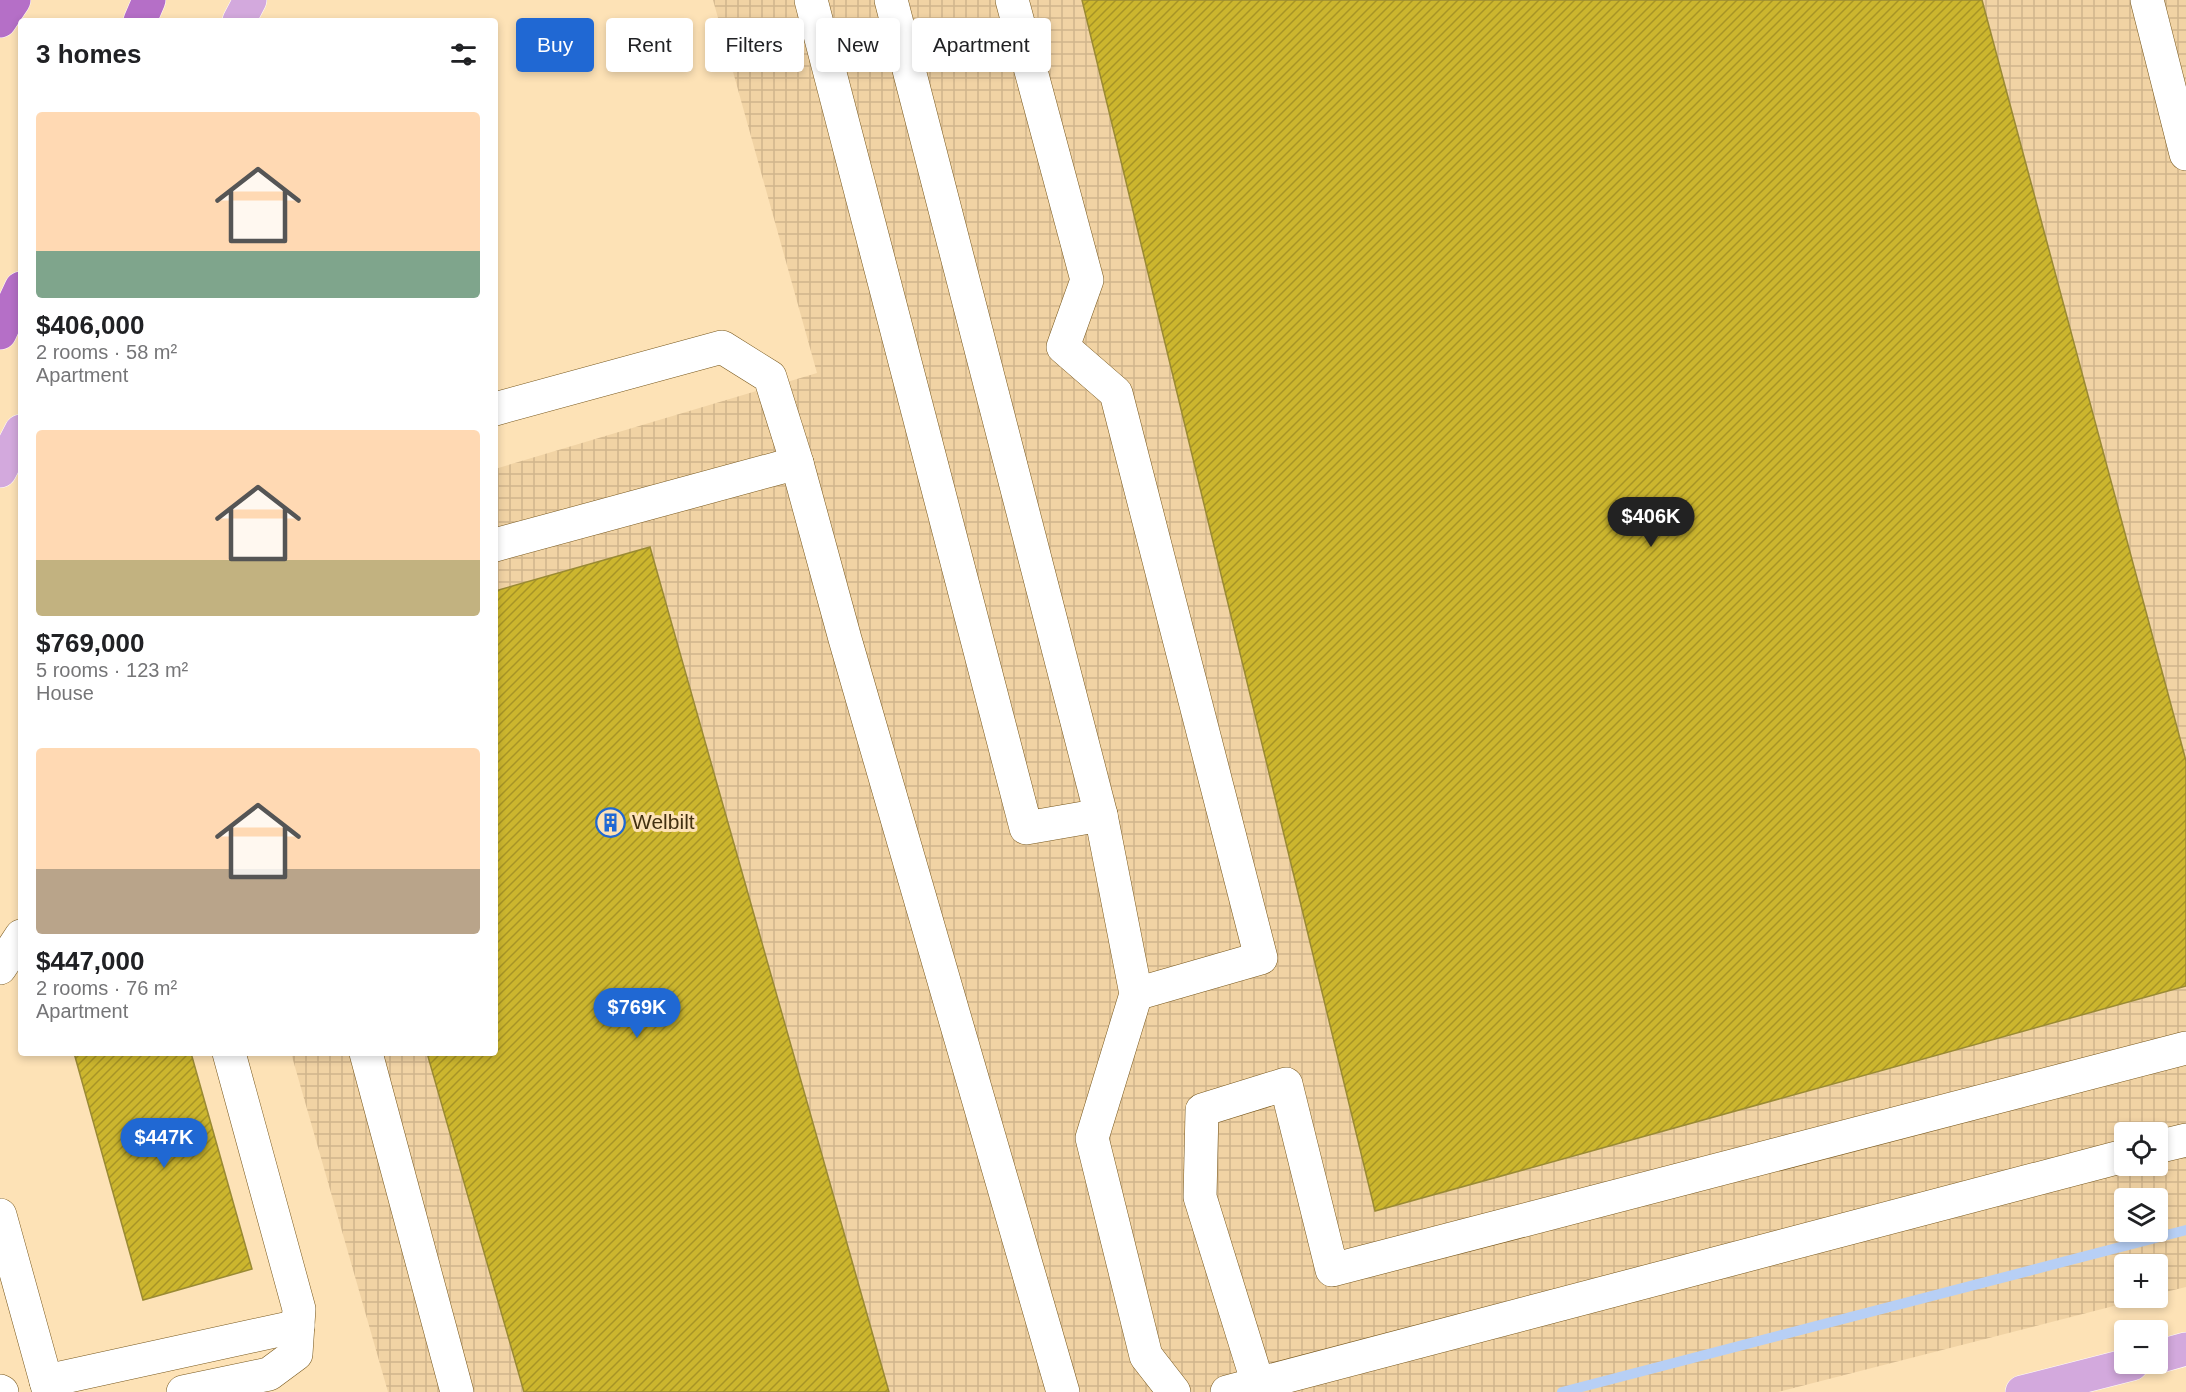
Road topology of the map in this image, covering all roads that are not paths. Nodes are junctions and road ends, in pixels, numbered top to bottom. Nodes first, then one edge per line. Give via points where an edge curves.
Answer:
1 (14, 0) edge
2 (149, 0) edge
3 (250, 0) edge
4 (811, 0) edge
5 (891, 0) edge
6 (1012, 0) edge
7 (2147, 0) edge
8 (141, 18) edge
9 (241, 18) edge
10 (0, 21) edge
11 (2186, 154) edge
12 (18, 294) edge
13 (3, 327) edge
14 (498, 408) edge
15 (18, 437) edge
16 (797, 463) junction
17 (0, 471) edge
18 (498, 543) edge
19 (1101, 815) junction
20 (18, 941) edge
21 (0, 968) edge
22 (1136, 994) junction
23 (2186, 1048) edge
24 (230, 1056) edge
25 (367, 1056) edge
26 (2186, 1140) edge
27 (2168, 1145) edge
28 (2114, 1159) edge
29 (0, 1215) edge
30 (10, 1285) edge
31 (298, 1326) junction
32 (2186, 1350) edge
33 (2168, 1354) edge
34 (2114, 1369) edge
35 (48, 1386) edge
36 (1243, 1388) edge
37 (183, 1392) edge
38 (457, 1392) edge
39 (1063, 1392) edge
40 (1174, 1392) edge
41 (2022, 1392) edge

1 - 10 highway
2 - 8 highway
3 - 9 main road
4 - 19 lane via 1026,828
5 - 19 lane
6 - 22 lane via 1087,280 1063,347 1116,393 1261,958
7 - 11 lane
12 - 13 highway
14 - 16 lane via 722,347 770,376
15 - 17 main road
16 - 18 lane
16 - 39 lane
19 - 22 lane
20 - 21 lane
22 - 40 lane via 1092,1138 1146,1356
23 - 36 lane via 1332,1270 1286,1084 1202,1110 1200,1197
24 - 31 lane via 299,1309
25 - 38 lane
26 - 27 lane
28 - 36 lane
29 - 30 lane
30 - 35 lane
31 - 35 lane
31 - 37 lane via 296,1354 270,1374
32 - 33 main road
34 - 41 main road

